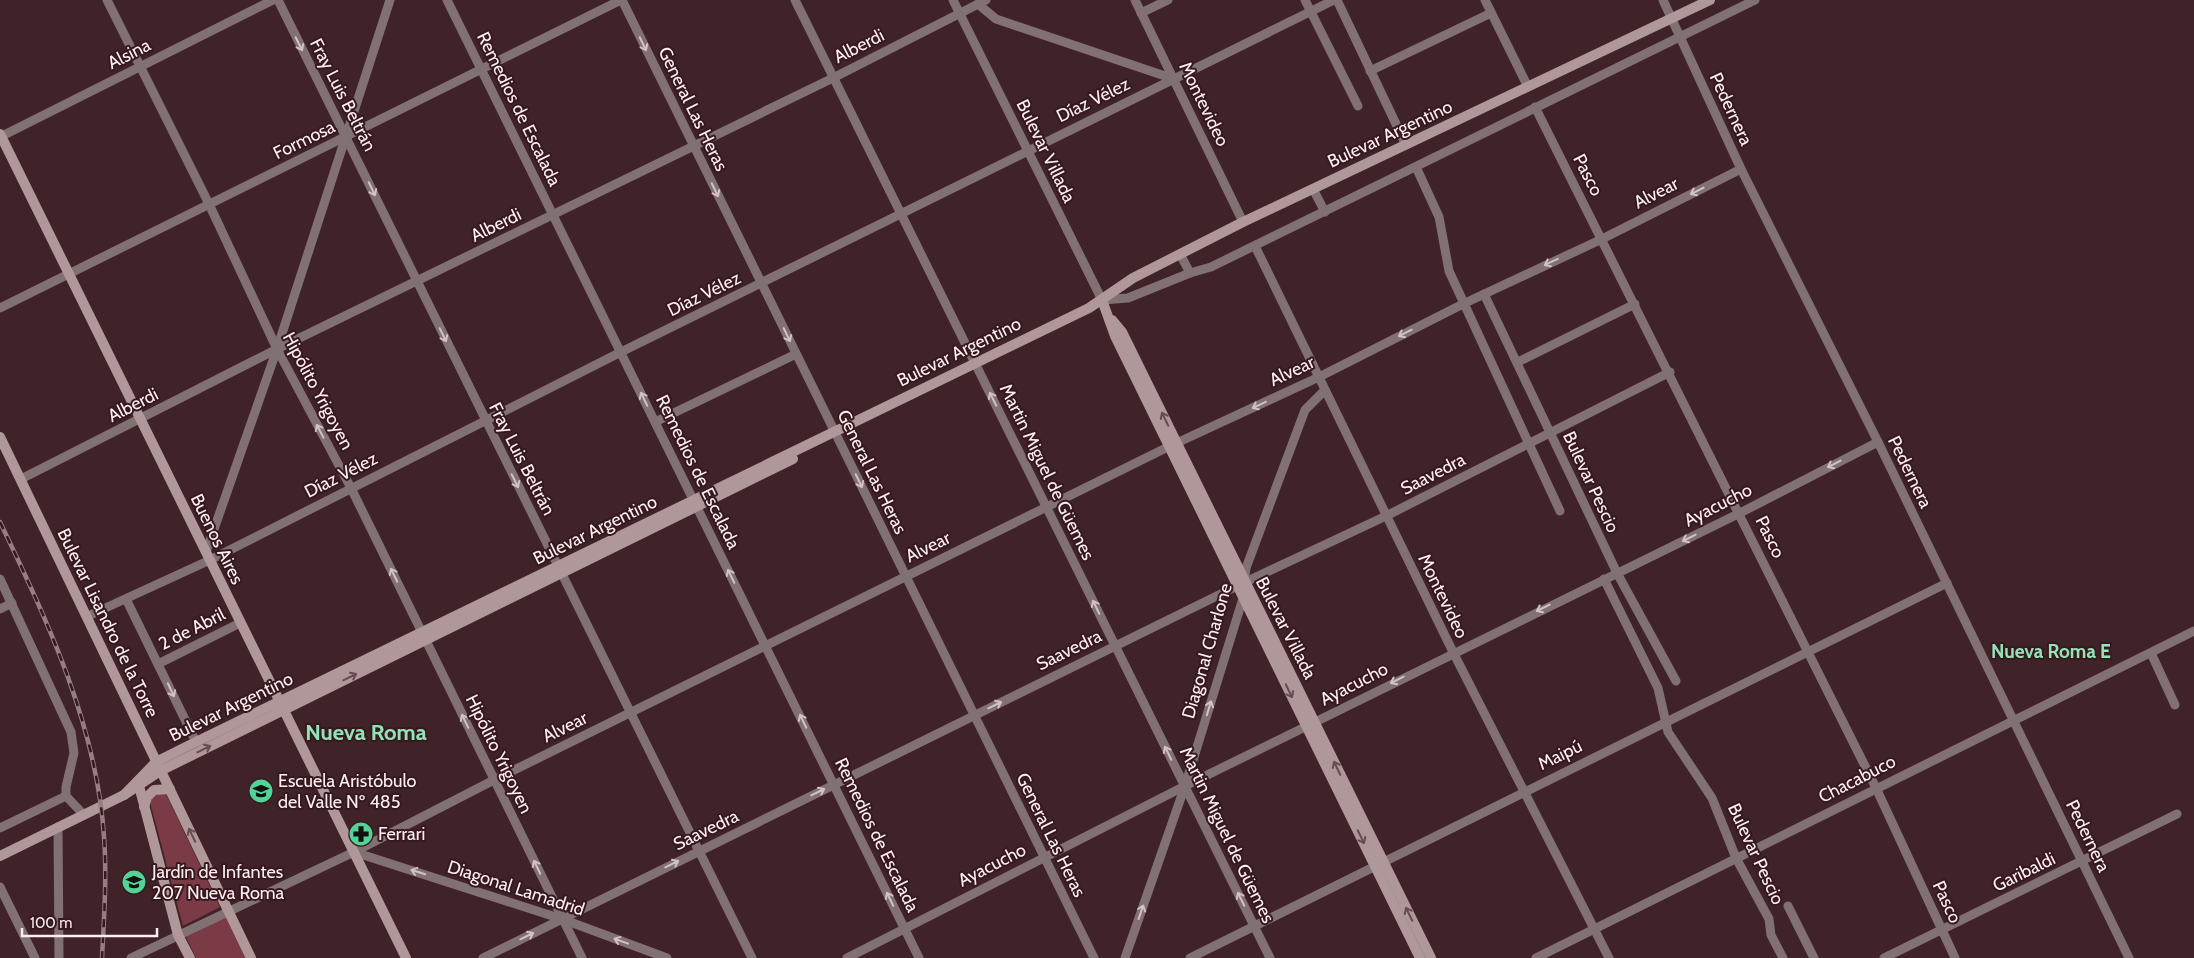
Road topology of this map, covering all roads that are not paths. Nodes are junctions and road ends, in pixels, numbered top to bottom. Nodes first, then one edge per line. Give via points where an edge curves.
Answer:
1 (107, 0) edge
2 (273, 0) edge
3 (278, 0) edge
4 (390, 0) edge
5 (447, 0) edge
6 (622, 0) edge
7 (795, 0) edge
8 (954, 0) edge
9 (1135, 0) edge
10 (1168, 0) edge
11 (1305, 0) edge
12 (1335, 0) edge
13 (1485, 0) edge
14 (1663, 0) edge
15 (1710, 0) edge
16 (1755, 0) edge
17 (982, 2) edge
18 (1311, 11) junction
19 (960, 12) junction
20 (1141, 13) junction
21 (1491, 13) junction
22 (1671, 18) junction
23 (1679, 37) junction
24 (141, 66) junction
25 (482, 70) junction
26 (1370, 72) junction
27 (833, 78) junction
28 (1174, 79) junction
29 (1528, 87) junction
30 (1358, 106) dead end
31 (1535, 107) junction
32 (0, 136) edge
33 (346, 137) junction
34 (1406, 145) junction
35 (693, 146) junction
36 (1027, 150) junction
37 (1416, 167) junction
38 (1741, 169) junction
39 (1313, 189) junction
40 (209, 204) junction
41 (1325, 212) junction
42 (553, 215) junction
43 (902, 215) junction
44 (1244, 222) junction
45 (1602, 239) junction
46 (1255, 246) junction
47 (1180, 254) junction
48 (68, 273) junction
49 (1190, 273) junction
50 (417, 283) junction
51 (761, 284) junction
52 (1484, 294) junction
53 (1102, 300) junction
54 (1463, 304) junction
55 (1635, 304) junction
56 (0, 308) edge
57 (277, 349) junction
58 (621, 352) junction
59 (796, 354) junction
60 (1518, 362) junction
61 (976, 365) junction
62 (1670, 372) junction
63 (1318, 377) junction
64 (1325, 390) junction
65 (140, 419) junction
66 (485, 421) junction
67 (655, 422) junction
68 (1550, 432) junction
69 (835, 434) junction
70 (0, 437) edge
71 (1878, 442) junction
72 (1529, 444) junction
73 (1172, 445) junction
74 (20, 479) junction
75 (351, 488) junction
76 (695, 503) junction
77 (1047, 508) junction
78 (1560, 511) dead end
79 (1740, 513) junction
80 (1386, 516) junction
81 (208, 556) junction
82 (559, 569) junction
83 (1617, 573) junction
84 (905, 576) junction
85 (0, 579) edge
86 (1604, 579) junction
87 (1947, 583) junction
88 (1241, 584) junction
89 (1243, 598) junction
90 (126, 599) junction
91 (12, 603) junction
92 (0, 609) edge
93 (88, 616) junction
94 (240, 623) junction
95 (2194, 631) edge
96 (424, 636) junction
97 (766, 646) junction
98 (1115, 646) junction
99 (1453, 652) junction
100 (1808, 652) junction
101 (2151, 653) junction
102 (158, 664) junction
103 (1676, 681) dead end
104 (2175, 705) dead end
105 (282, 706) junction
106 (631, 714) junction
107 (974, 716) junction
108 (2013, 720) junction
109 (1664, 721) junction
110 (1310, 724) junction
111 (196, 742) junction
112 (158, 766) junction
113 (494, 780) junction
114 (138, 784) junction
115 (834, 785) junction
116 (1185, 786) junction
117 (1876, 788) junction
118 (170, 790) junction
119 (1523, 791) junction
120 (66, 796) junction
121 (144, 807) junction
122 (84, 814) junction
123 (2177, 814) dead end
124 (0, 828) edge
125 (58, 828) junction
126 (699, 851) junction
127 (354, 852) junction
128 (0, 856) edge
129 (1044, 857) junction
130 (1736, 858) junction
131 (2083, 861) junction
132 (1380, 865) junction
133 (0, 887) edge
134 (1788, 906) dead end
135 (228, 911) junction
136 (562, 919) junction
137 (1255, 927) junction
138 (904, 928) junction
139 (1594, 930) junction
140 (1942, 930) junction
141 (178, 935) junction
142 (35, 958) edge
143 (59, 958) edge
144 (131, 958) edge
145 (190, 958) edge
146 (251, 958) edge
147 (406, 958) edge
148 (483, 958) edge
149 (582, 958) edge
150 (667, 958) edge
151 (752, 958) edge
152 (846, 958) edge
153 (919, 958) edge
154 (1094, 958) edge
155 (1125, 958) edge
156 (1190, 958) edge
157 (1270, 958) edge
158 (1420, 958) edge
159 (1431, 958) edge
160 (1536, 958) edge
161 (1608, 958) edge
162 (1783, 958) edge
163 (1814, 958) edge
164 (1884, 958) edge
165 (1955, 958) edge
166 (2129, 958) edge

1 - 24 street, Hipólito Yrigoyen
2 - 24 street, Alsina
3 -> 33 street, Fray Luis Beltrán
4 - 33 street
5 - 25 street, Remedios de Escalada
6 - 25 street, Formosa
6 -> 35 street, General Las Heras
7 - 27 street, Martin Miguel de Güemes
8 - 19 street, Bulevar Villada
9 - 20 street, Montevideo
10 - 20 street
11 - 18 street
12 - 18 street, Díaz Vélez
12 - 26 street
13 - 21 street
14 - 22 street, Pedernera
15 - 22 main road, Bulevar Argentino
16 - 23 street
17 - 19 street, Alberdi
17 - 28 street via 996,19
18 - 28 street, Díaz Vélez
18 - 30 street
19 - 27 street, Alberdi
19 - 36 street, Bulevar Villada
20 - 28 street, Montevideo
21 - 26 street
21 - 29 street
22 - 23 street, Pedernera
22 - 29 main road, Bulevar Argentino
23 - 31 street
23 - 38 street, Pedernera
24 - 32 street, Alsina
24 - 40 street, Hipólito Yrigoyen
25 - 33 street, Formosa
25 - 42 street, Remedios de Escalada
26 - 34 street
27 - 35 street, Alberdi
27 - 43 street, Martin Miguel de Güemes
28 - 36 street, Díaz Vélez
28 - 44 street, Montevideo
29 - 34 main road, Bulevar Argentino
31 - 37 street
31 - 45 street, Pasco
32 - 48 main road, Buenos Aires
33 - 40 street, Formosa
33 -> 50 street, Fray Luis Beltrán
33 - 57 street
34 - 39 main road, Bulevar Argentino
35 - 42 street, Alberdi
35 -> 51 street, General Las Heras
36 - 43 street, Díaz Vélez
36 - 53 street, Bulevar Villada
37 - 41 street
37 - 54 street via 1439,217 1449,271
38 -> 45 street, Alvear
38 - 71 street, Pedernera
39 - 41 street
39 - 44 main road, Bulevar Argentino
40 - 48 street, Formosa
40 - 57 street, Hipólito Yrigoyen
41 - 46 street
42 - 50 street, Alberdi
42 - 58 street, Remedios de Escalada
43 - 51 street, Díaz Vélez
43 - 61 street, Martin Miguel de Güemes
44 - 47 main road, Bulevar Argentino
45 -> 52 street, Alvear
45 - 55 street, Pasco
46 - 49 street via 1211,267
46 - 63 street, Montevideo
47 - 49 street
47 - 53 main road, Bulevar Argentino via 1125,283
48 - 56 street, Formosa
48 - 65 main road, Buenos Aires
49 - 53 street via 1128,298
50 - 57 street, Alberdi
50 -> 66 street, Fray Luis Beltrán
51 - 58 street, Díaz Vélez
51 -> 59 street, General Las Heras
52 - 54 street, Alvear
52 - 60 street, Bulevar Pescio
53 - 61 main road, Bulevar Argentino
53 - 73 main road, Bulevar Villada via 1108,316 1122,332
54 -> 63 street, Alvear
54 - 72 street
55 - 60 street
55 - 62 street, Pasco
57 - 65 street, Alberdi
75 -> 57 street, Hipólito Yrigoyen
57 - 81 street
58 - 66 street, Díaz Vélez
67 -> 58 street, Remedios de Escalada
59 - 67 street
59 - 69 street, General Las Heras
60 - 68 street, Bulevar Pescio
61 - 69 main road, Bulevar Argentino
77 -> 61 street, Martin Miguel de Güemes
62 - 68 street, Saavedra
62 - 79 street, Pasco
63 - 64 street, Montevideo
63 -> 73 street, Alvear
64 - 80 street, Montevideo
64 - 88 street, Diagonal Charlone via 1306,410
65 - 74 street, Alberdi
65 - 81 main road, Buenos Aires
66 - 75 street, Díaz Vélez
66 -> 82 street, Fray Luis Beltrán
67 - 76 street, Remedios de Escalada
68 - 72 street, Saavedra
68 - 83 street, Bulevar Pescio
69 - 76 main road, Bulevar Argentino
69 -> 84 street, General Las Heras
70 - 74 main road, Bulevar Lisandro de la Torre
71 -> 79 street, Ayacucho
71 - 87 street, Pedernera
72 - 78 street
72 - 80 street, Saavedra
73 - 77 street, Alvear
73 - 88 main road, Bulevar Villada
74 - 93 main road, Bulevar Lisandro de la Torre
75 - 81 street, Díaz Vélez
96 -> 75 street, Hipólito Yrigoyen
76 - 82 main road, Bulevar Argentino
97 -> 76 street, Remedios de Escalada
77 - 84 street, Alvear
98 -> 77 street, Martin Miguel de Güemes
79 -> 83 street, Ayacucho
79 - 100 street, Pasco
80 - 88 street, Saavedra
80 - 99 street, Montevideo
81 - 90 street, Díaz Vélez
81 - 94 main road, Buenos Aires
82 - 96 main road, Bulevar Argentino
82 - 106 street, Fray Luis Beltrán
83 - 86 street, Ayacucho
83 - 103 street, Bulevar Pescio
84 - 97 street, Alvear
84 - 107 street, General Las Heras
85 - 91 street
86 -> 99 street, Ayacucho
86 - 109 street, Bulevar Pescio via 1658,688
87 - 100 street, Maipú
87 - 108 street, Pedernera
88 - 89 main road, Bulevar Villada
88 - 98 street, Saavedra
88 - 110 main road, Bulevar Villada
89 -> 110 main road, Bulevar Villada
116 -> 89 street, Diagonal Charlone
90 - 93 street, Díaz Vélez
90 - 102 street
91 - 92 street
91 - 120 street via 71,732 74,752
93 - 112 main road, Bulevar Lisandro de la Torre
94 - 102 street, 2 de Abril
94 - 105 main road, Buenos Aires
95 - 101 street, Chacabuco
96 - 105 main road, Bulevar Argentino
113 -> 96 street, Hipólito Yrigoyen
97 - 106 street, Alvear
115 -> 97 street, Remedios de Escalada
107 -> 98 street, Saavedra
116 -> 98 street, Martin Miguel de Güemes
99 -> 110 street, Ayacucho
99 - 119 street, Montevideo
100 - 109 street, Maipú
100 - 117 street, Pasco
101 - 104 street
101 - 108 street, Chacabuco
102 -> 111 street
105 - 111 main road, Bulevar Argentino
112 -> 105 main road, Bulevar Argentino
105 - 127 main road, Buenos Aires
106 - 113 street, Alvear
106 - 126 street, Fray Luis Beltrán
107 - 115 street, Saavedra
107 - 129 street, General Las Heras
108 - 117 street, Chacabuco
108 - 131 street, Pedernera
109 - 119 street, Maipú
109 - 130 street, Bulevar Pescio via 1712,798
110 - 116 street, Ayacucho
110 - 132 main road, Bulevar Villada
111 - 112 main road, Bulevar Argentino
112 - 114 main road, Bulevar Argentino
112 - 118 main road, Bulevar Lisandro de la Torre
113 - 127 street, Alvear
136 -> 113 street, Hipólito Yrigoyen
114 - 121 main road
114 - 122 main road, Bulevar Argentino via 124,795
126 -> 115 street, Saavedra
138 -> 115 street, Remedios de Escalada
116 - 129 street, Ayacucho
137 -> 116 street, Martin Miguel de Güemes
155 -> 116 street, Diagonal Charlone
117 - 130 street, Chacabuco
117 - 140 street, Pasco
118 - 121 main road via 154,790
135 -> 118 main road, Bulevar Lisandro de la Torre
119 - 132 street, Maipú
119 - 139 street, Montevideo
120 - 122 street
120 - 124 street
121 - 141 main road
122 - 125 main road, Bulevar Argentino
123 - 131 street, Garibaldi
125 - 128 main road, Bulevar Argentino
125 - 143 street
136 -> 126 street, Saavedra
126 - 151 street, Fray Luis Beltrán
127 - 135 street, Alvear
136 -> 127 street, Diagonal Lamadrid
127 - 147 main road, Buenos Aires
129 - 138 street, Ayacucho
129 - 154 street, General Las Heras
130 - 139 street, Chacabuco
130 - 162 street, Bulevar Pescio via 1769,919 1771,935
131 - 140 street, Garibaldi
131 - 166 street, Pedernera
132 - 137 street, Maipú
132 - 158 main road, Bulevar Villada
159 -> 132 main road, Bulevar Villada
133 - 142 street
134 - 163 street, Bulevar Pescio
135 - 141 street, Alvear
135 - 146 main road, Bulevar Lisandro de la Torre
148 -> 136 street, Saavedra
136 - 149 street, Hipólito Yrigoyen
150 -> 136 street, Diagonal Lamadrid
137 - 156 street, Maipú
137 - 157 street, Martin Miguel de Güemes
138 - 152 street, Ayacucho
138 - 153 street, Remedios de Escalada
139 - 160 street, Chacabuco
139 - 161 street, Montevideo
140 - 164 street, Garibaldi
140 - 165 street, Pasco
141 - 144 street, Alvear
141 - 145 main road

